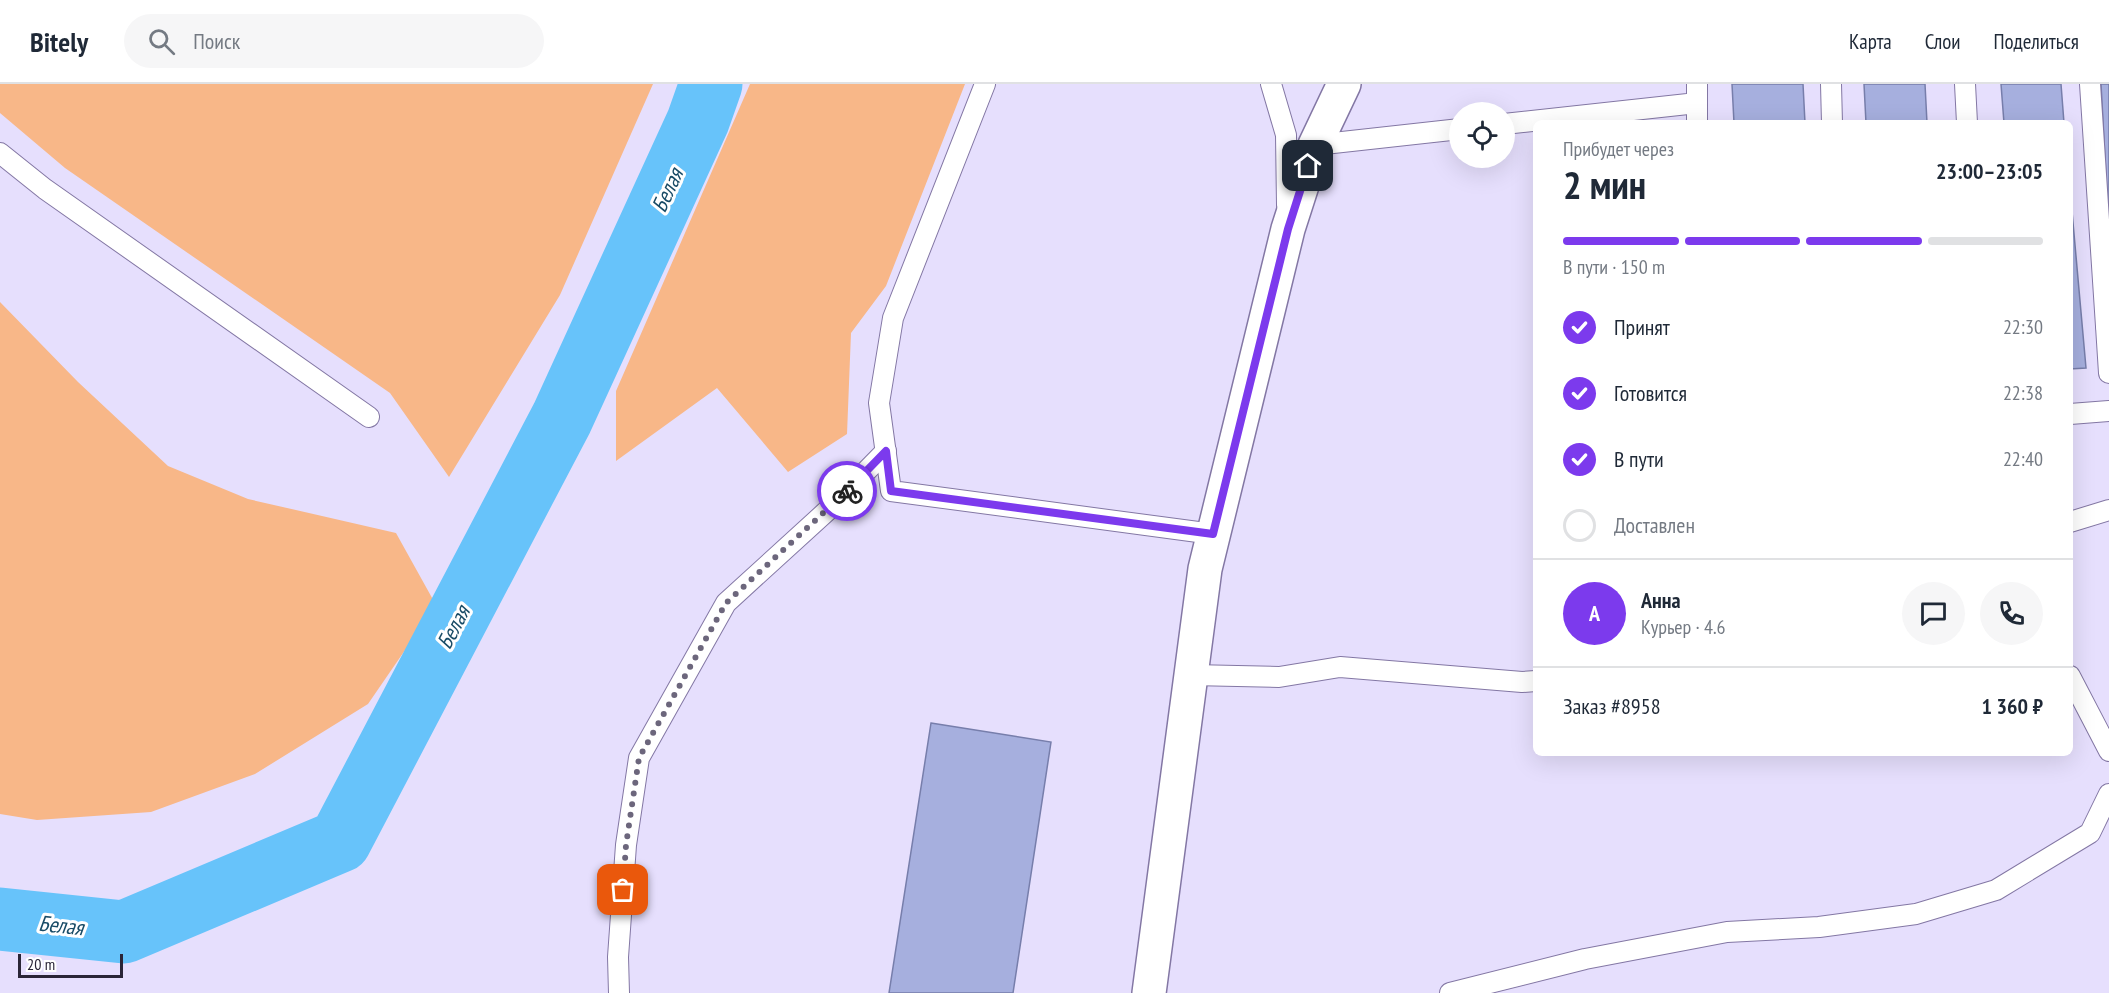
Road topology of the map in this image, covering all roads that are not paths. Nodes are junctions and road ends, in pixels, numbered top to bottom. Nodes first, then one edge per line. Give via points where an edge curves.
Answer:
1 (985, 84) edge
2 (1271, 84) edge
3 (1344, 84) edge
4 (1832, 84) edge
5 (1965, 84) edge
6 (2090, 84) edge
7 (1697, 93) edge
8 (1698, 120) edge
9 (1832, 120) edge
10 (1967, 120) edge
11 (1515, 122) edge
12 (1449, 130) edge
13 (1315, 145) junction
14 (0, 153) edge
15 (1288, 229) junction
16 (2108, 326) edge
17 (2109, 373) edge
18 (2109, 411) edge
19 (2073, 414) edge
20 (369, 417) dead end
21 (886, 451) junction
22 (2109, 510) edge
23 (2073, 521) edge
24 (1213, 534) junction
25 (1191, 675) junction
26 (1533, 681) edge
27 (2073, 682) edge
28 (2109, 751) edge
29 (2109, 794) edge
30 (619, 993) edge
31 (1149, 993) edge
32 (1450, 993) edge

1 - 21 lane via 893,318 879,403
2 - 15 lane via 1286,135
3 - 13 street
4 - 9 lane
5 - 10 lane
6 - 16 lane
7 - 8 lane
7 - 11 lane
12 - 13 lane
13 - 15 street
14 - 20 lane via 45,189
15 - 24 street
16 - 17 lane
18 - 19 lane
21 - 24 lane via 891,491
21 - 30 lane via 829,510 726,603 639,758 626,845
22 - 23 lane
24 - 25 street
25 - 26 lane via 1279,677 1340,667
25 - 31 street
27 - 28 lane
29 - 32 lane via 2090,833 1996,890 1916,914 1819,927 1727,932 1585,959

